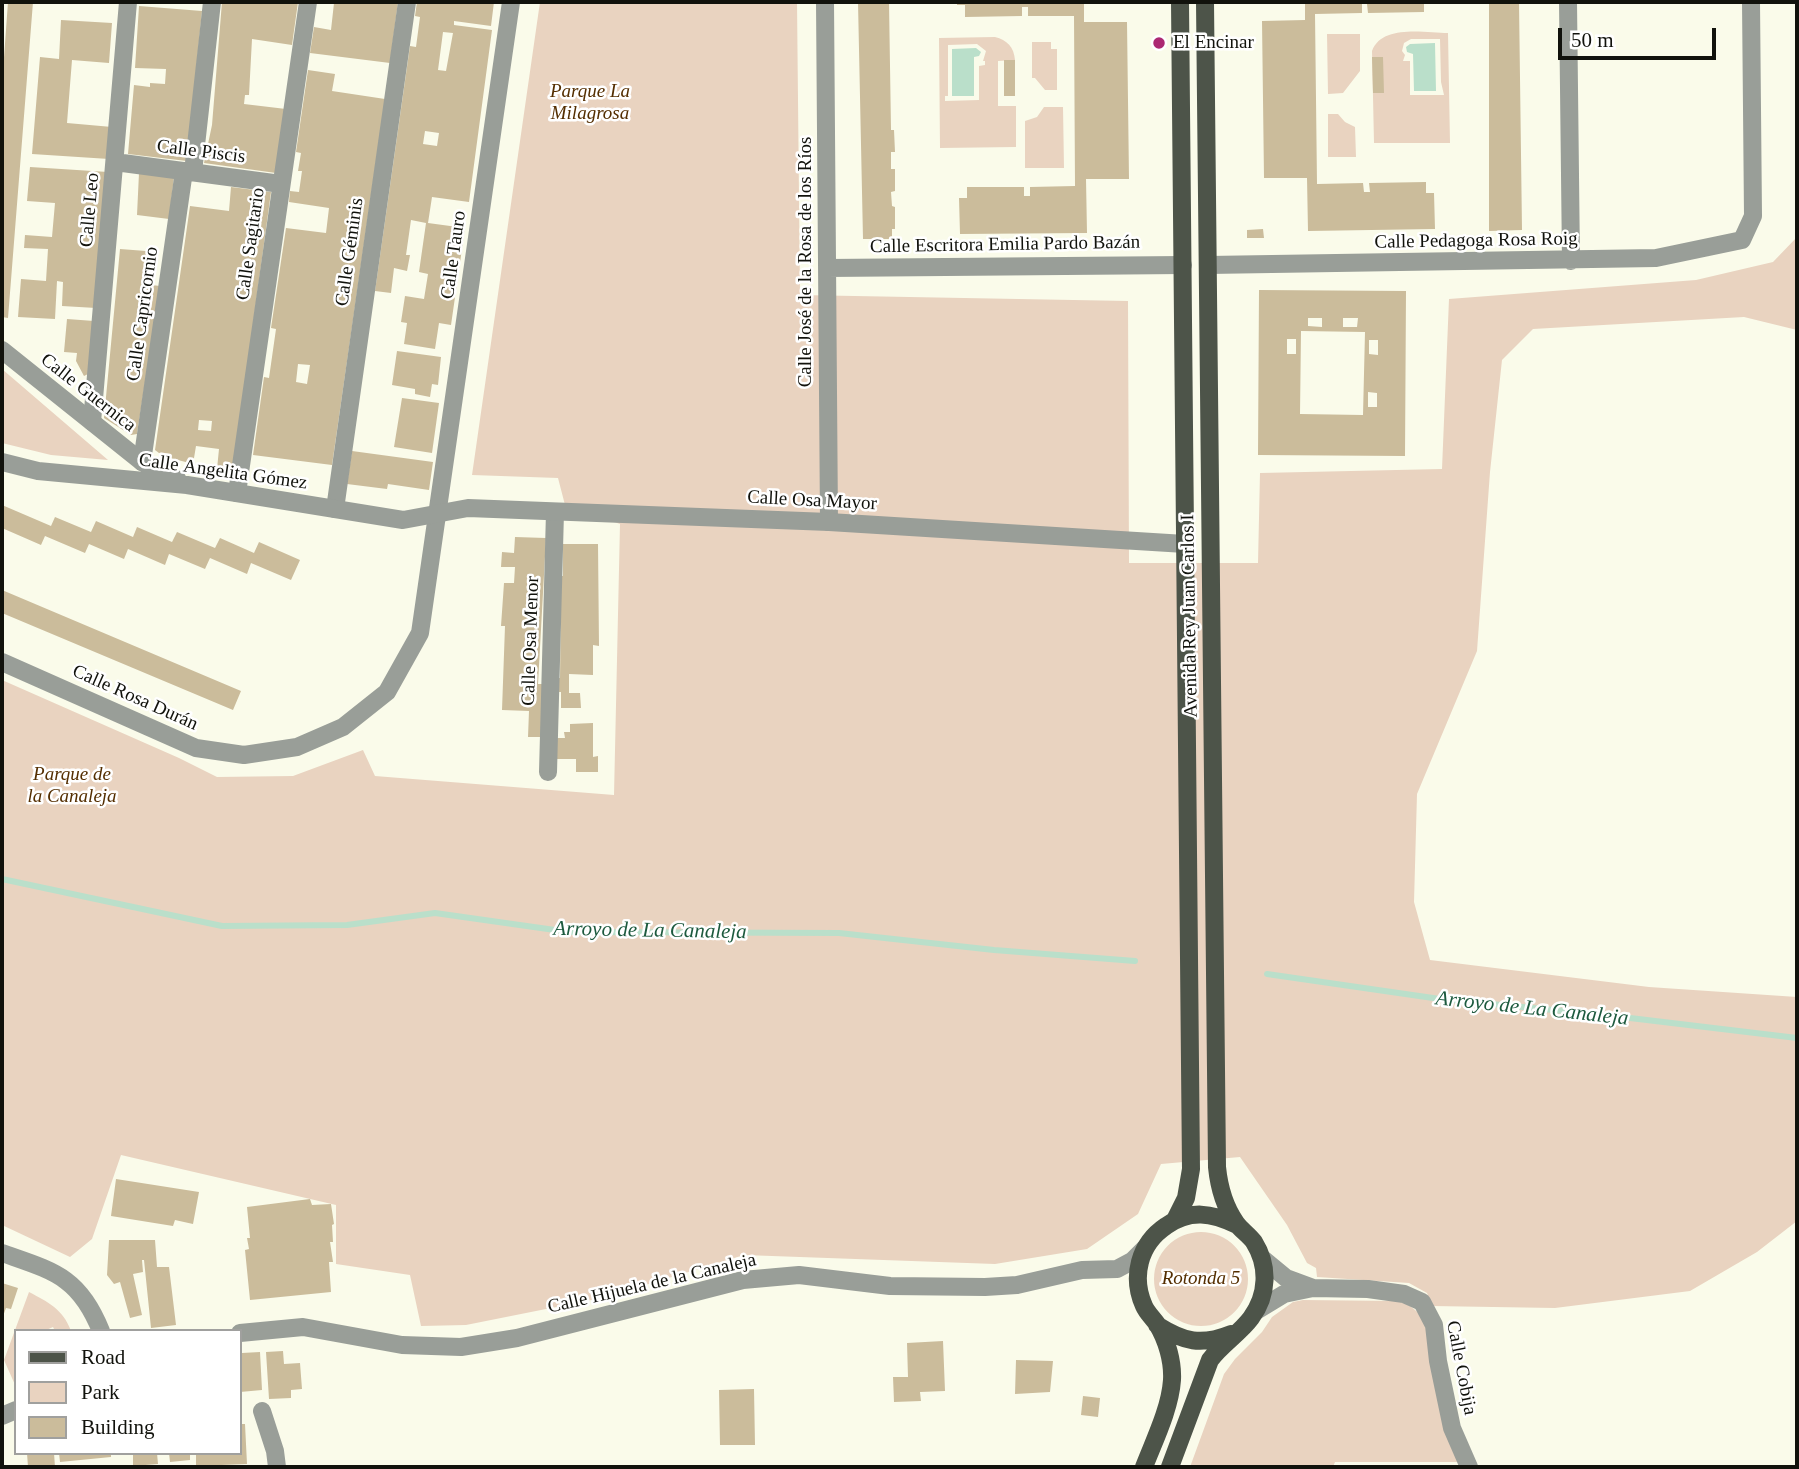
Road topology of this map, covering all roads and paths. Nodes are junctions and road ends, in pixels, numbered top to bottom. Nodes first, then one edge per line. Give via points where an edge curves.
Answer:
1 (128, 2) edge
2 (212, 2) edge
3 (308, 2) edge
4 (407, 2) edge
5 (511, 2) edge
6 (825, 2) edge
7 (1180, 2) edge
8 (1205, 2) edge
9 (1568, 2) edge
10 (1751, 2) edge
11 (115, 162) junction
12 (189, 172) junction
13 (281, 184) junction
14 (1571, 261) junction
15 (1183, 265) junction
16 (1208, 265) junction
17 (827, 268) junction
18 (2, 351) edge
19 (92, 422) junction
20 (2, 462) edge
21 (142, 462) junction
22 (187, 485) junction
23 (237, 493) junction
24 (335, 509) junction
25 (555, 512) junction
26 (437, 513) junction
27 (829, 522) junction
28 (1185, 544) junction
29 (2, 662) edge
30 (548, 772) dead end
31 (1175, 1220) junction
32 (1237, 1225) junction
33 (1144, 1249) junction
34 (2, 1252) edge
35 (1262, 1259) junction
36 (1117, 1269) junction
37 (1313, 1288) junction
38 (1138, 1289) junction
39 (1256, 1311) junction
40 (1157, 1325) junction
41 (100, 1329) edge
42 (242, 1333) edge
43 (1234, 1333) junction
44 (262, 1411) dead end
45 (276, 1467) edge
46 (1143, 1467) edge
47 (1171, 1467) edge
48 (1469, 1467) edge

1 - 11 street, Calle Leo
2 - 12 street, Calle Capricornio
3 - 13 street, Calle Sagitario
4 - 24 street, Calle Géminis
5 - 26 street, Calle Tauro
6 - 17 street, Calle José de la Rosa de los Ríos
7 - 15 main road, Avenida Rey Juan Carlos I
8 - 16 main road, Avenida Rey Juan Carlos I
9 - 14 street
10 - 14 street, Calle Pedagoga Rosa Roig via 1753,216 1742,240 1656,258
11 - 12 street, Calle Piscis
11 - 19 street, Calle Leo
12 - 13 street, Calle Piscis
12 - 21 street, Calle Capricornio
13 - 23 street, Calle Sagitario
14 - 16 street, Calle Pedagoga Rosa Roig
15 - 17 street, Calle Escritora Emilia Pardo Bazán
15 - 28 main road, Avenida Rey Juan Carlos I
16 - 32 main road, Avenida Rey Juan Carlos I via 1217,1167 1223,1199
17 - 27 street, Calle José de la Rosa de los Ríos
18 - 19 street, Calle Guernica
19 - 21 street, Calle Guernica
20 - 22 street, Calle Angelita Gómez via 38,471
21 - 22 street, Calle Guernica
22 - 23 street, Calle Angelita Gómez
23 - 24 street, Calle Angelita Gómez
24 - 26 street, Calle Angelita Gómez via 403,520
25 - 26 street, Calle Osa Mayor via 468,508
25 - 27 street, Calle Osa Mayor
25 - 30 street, Calle Osa Menor
26 - 29 street, Calle Rosa Durán via 421,634 387,692 343,727 297,747 244,755 196,748
27 - 28 street, Calle Osa Mayor
28 - 31 main road, Avenida Rey Juan Carlos I via 1191,1169 1186,1198
31 - 32 main road via 1196,1214 1217,1216
31 - 33 main road, Avenida Rey Juan Carlos I via 1157,1232
32 - 35 main road, Avenida Rey Juan Carlos I via 1253,1240
33 - 36 street
33 - 38 main road
34 - 41 street via 48,1269 76,1287
35 - 37 street, Calle Cobija via 1286,1278
35 - 39 main road via 1266,1280
36 - 38 street
36 - 42 street, Calle Hijuela de la Canaleja via 1082,1270 1017,1285 985,1287 890,1286 799,1275 743,1280 517,1338 461,1347 402,1345 303,1327
37 - 39 street, Calle Cobija via 1284,1294
37 - 48 street, Calle Cobija via 1368,1289 1404,1294 1422,1302 1434,1325 1452,1428
38 - 40 main road
39 - 43 main road
40 - 43 main road via 1194,1342 1215,1341
40 - 46 main road via 1171,1363 1172,1381
43 - 47 main road via 1210,1360
44 - 45 street

